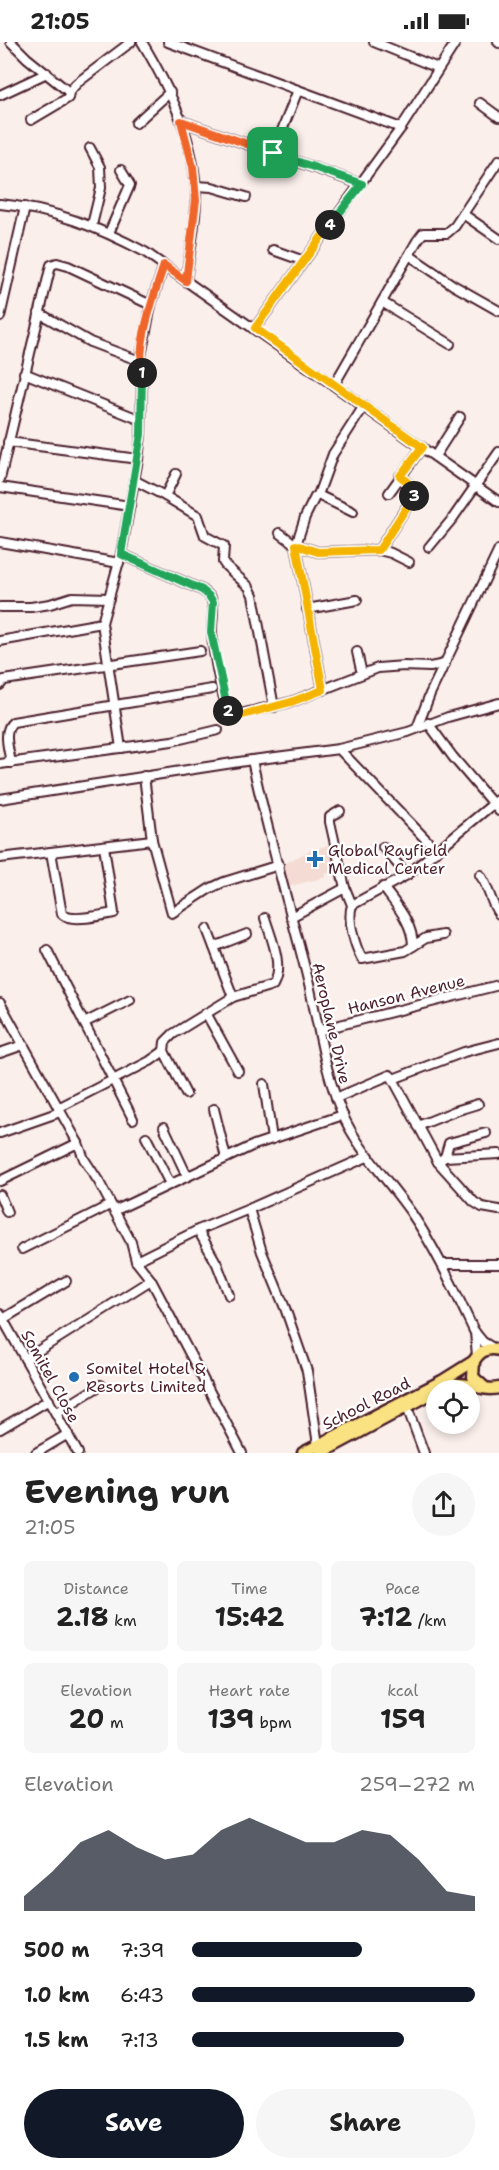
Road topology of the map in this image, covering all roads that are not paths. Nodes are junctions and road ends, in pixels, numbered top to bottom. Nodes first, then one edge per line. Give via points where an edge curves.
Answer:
1 (11, 42) edge
2 (131, 42) edge
3 (142, 42) edge
4 (168, 42) edge
5 (374, 42) edge
6 (456, 42) edge
7 (393, 45) edge
8 (438, 69) junction
9 (46, 73) junction
10 (298, 90) junction
11 (69, 92) junction
12 (170, 92) junction
13 (0, 95) edge
14 (480, 103) dead end
15 (499, 117) edge
16 (31, 120) dead end
17 (181, 121) junction
18 (136, 123) dead end
19 (401, 128) junction
20 (90, 148) dead end
21 (273, 153) junction
22 (499, 160) edge
23 (122, 170) dead end
24 (362, 184) junction
25 (196, 186) junction
26 (246, 197) dead end
27 (0, 204) edge
28 (25, 207) junction
29 (463, 214) junction
30 (92, 225) junction
31 (109, 233) junction
32 (498, 236) edge
33 (273, 250) dead end
34 (409, 255) junction
35 (304, 261) junction
36 (164, 265) junction
37 (186, 281) junction
38 (382, 302) junction
39 (151, 305) junction
40 (499, 311) edge
41 (39, 313) junction
42 (0, 317) edge
43 (255, 328) junction
44 (450, 344) dead end
45 (140, 361) junction
46 (24, 373) junction
47 (334, 386) junction
48 (364, 406) junction
49 (459, 417) dead end
50 (141, 420) junction
51 (8, 442) junction
52 (422, 447) junction
53 (499, 452) edge
54 (435, 456) junction
55 (138, 459) junction
56 (176, 474) dead end
57 (400, 476) junction
58 (0, 479) edge
59 (134, 480) junction
60 (476, 485) junction
61 (0, 487) edge
62 (389, 493) dead end
63 (318, 495) junction
64 (165, 496) junction
65 (499, 502) edge
66 (130, 506) junction
67 (353, 512) dead end
68 (280, 534) dead end
69 (0, 542) edge
70 (296, 545) junction
71 (429, 546) dead end
72 (499, 549) edge
73 (379, 550) junction
74 (120, 559) junction
75 (409, 562) dead end
76 (109, 598) junction
77 (357, 600) dead end
78 (0, 607) edge
79 (307, 609) junction
80 (102, 623) junction
81 (0, 641) edge
82 (200, 651) dead end
83 (357, 652) dead end
84 (108, 664) junction
85 (445, 664) junction
86 (430, 667) junction
87 (362, 674) junction
88 (437, 680) junction
89 (0, 685) edge
90 (212, 689) dead end
91 (323, 690) junction
92 (499, 703) edge
93 (115, 706) junction
94 (274, 707) junction
95 (428, 723) junction
96 (417, 728) junction
97 (218, 730) dead end
98 (122, 748) junction
99 (339, 749) junction
100 (252, 760) junction
101 (11, 763) junction
102 (0, 765) edge
103 (144, 776) junction
104 (0, 799) edge
105 (496, 802) edge
106 (340, 811) dead end
107 (499, 811) edge
108 (152, 840) junction
109 (104, 846) junction
110 (383, 847) dead end
111 (437, 850) junction
112 (51, 852) junction
113 (0, 858) edge
114 (279, 865) junction
115 (407, 874) junction
116 (480, 874) dead end
117 (345, 888) junction
118 (383, 888) junction
119 (352, 905) junction
120 (499, 914) edge
121 (265, 918) dead end
122 (291, 918) junction
123 (207, 929) dead end
124 (247, 934) dead end
125 (443, 935) dead end
126 (413, 946) junction
127 (214, 947) junction
128 (47, 950) dead end
129 (499, 985) edge
130 (233, 997) junction
131 (130, 1000) dead end
132 (0, 1003) edge
133 (206, 1013) junction
134 (84, 1023) junction
135 (320, 1030) junction
136 (499, 1043) edge
137 (22, 1045) junction
138 (164, 1050) junction
139 (0, 1053) edge
140 (238, 1071) dead end
141 (393, 1079) junction
142 (113, 1080) junction
143 (264, 1084) dead end
144 (186, 1094) dead end
145 (336, 1098) junction
146 (478, 1104) dead end
147 (214, 1108) dead end
148 (59, 1110) junction
149 (343, 1115) junction
150 (133, 1119) dead end
151 (418, 1126) junction
152 (164, 1127) dead end
153 (486, 1132) dead end
154 (0, 1133) edge
155 (146, 1137) dead end
156 (272, 1139) junction
157 (78, 1143) junction
158 (499, 1154) edge
159 (369, 1156) junction
160 (445, 1156) junction
161 (226, 1158) junction
162 (438, 1162) junction
163 (188, 1176) junction
164 (0, 1181) edge
165 (170, 1184) junction
166 (0, 1195) edge
167 (112, 1208) junction
168 (249, 1209) junction
169 (499, 1210) edge
170 (7, 1212) dead end
171 (198, 1230) junction
172 (22, 1249) dead end
173 (136, 1261) junction
174 (442, 1264) junction
175 (499, 1264) edge
176 (151, 1280) junction
177 (66, 1281) dead end
178 (229, 1295) dead end
179 (2, 1316) edge
180 (474, 1331) junction
181 (497, 1350) edge
182 (25, 1359) junction
183 (475, 1359) junction
184 (100, 1385) dead end
185 (493, 1390) edge
186 (426, 1397) edge
187 (49, 1400) junction
188 (407, 1407) junction
189 (56, 1413) junction
190 (0, 1429) edge
191 (68, 1434) junction
192 (319, 1449) edge
193 (36, 1453) edge
194 (78, 1453) edge
195 (242, 1453) edge
196 (303, 1453) edge
197 (424, 1453) edge

1 - 9 street
2 - 11 street
3 - 12 street
4 - 10 street
5 - 7 street
6 - 8 street
7 - 8 street
8 - 19 street
9 - 11 street
9 - 13 street
10 - 19 street
10 - 21 street
11 - 16 street via 68,98
12 - 17 street
12 - 18 street
14 - 15 street
17 - 21 street
17 - 25 street
19 - 24 street
20 - 30 street via 100,167
21 - 24 street
22 - 29 street
23 - 31 street via 130,185
24 - 35 street
25 - 26 street
25 - 37 street
27 - 28 street
28 - 30 street
28 - 42 street
29 - 32 street
29 - 34 street via 447,233 423,232
30 - 31 street
31 - 36 street
33 - 35 street
34 - 38 street
34 - 40 street
35 - 43 street
36 - 37 street
36 - 39 street
37 - 43 street
38 - 44 street
38 - 47 street
39 - 41 street via 57,263 48,272
39 - 45 street
41 - 45 street via 90,342
41 - 46 street
43 - 47 street
45 - 50 street
46 - 50 street
46 - 51 street
47 - 48 street
48 - 52 street
48 - 63 street via 333,454
49 - 54 street
50 - 55 street
51 - 55 street
51 - 58 street
52 - 54 street
52 - 57 street
53 - 60 street
54 - 60 street
55 - 59 street
56 - 64 street
57 - 62 street
57 - 73 street via 417,491
59 - 64 street
59 - 66 street
60 - 65 street
60 - 71 street
61 - 66 street
63 - 67 street
63 - 70 street
64 - 94 street via 198,516 205,536 224,546 225,565 249,587
66 - 74 street
68 - 70 street
69 - 74 street
70 - 73 street via 318,552
70 - 79 street
72 - 85 street
73 - 75 street
74 - 76 street
74 - 94 street via 209,596 213,602 211,632 232,716
76 - 78 street via 72,597 40,605
76 - 80 street
77 - 79 street
79 - 91 street
80 - 81 street
80 - 84 street
82 - 84 street
83 - 87 street
84 - 89 street via 4,680
84 - 93 street
85 - 86 street
85 - 88 street
86 - 87 street via 390,666
86 - 88 street
87 - 91 street
88 - 96 street
90 - 93 street
91 - 94 street
92 - 95 street
93 - 98 street
93 - 101 street via 13,722 7,733
95 - 96 street
95 - 105 street via 453,758
96 - 99 street
97 - 98 street
98 - 101 street
99 - 100 street
99 - 111 street
100 - 103 street
100 - 114 street, Aeroplane Drive
101 - 102 street
103 - 104 street
103 - 108 street
105 - 107 street
105 - 111 street
106 - 117 street via 330,817
108 - 109 street
108 - 114 street via 172,913 224,882
109 - 112 street
109 - 112 street via 114,912 87,917 68,918 62,914
110 - 115 street
111 - 115 street
112 - 113 street
114 - 122 street, Aeroplane Drive
115 - 118 street
116 - 120 street
117 - 119 street
117 - 122 street
118 - 119 street
118 - 126 street via 407,921
119 - 126 street via 353,930 362,959
121 - 130 street via 275,951 276,979 273,985
122 - 135 street, Aeroplane Drive
123 - 127 street
124 - 127 street
125 - 126 street via 426,938
127 - 130 street
128 - 134 street
129 - 135 street, Hanson Avenue
130 - 133 street
131 - 134 street
132 - 137 street
133 - 138 street via 173,1034 165,1042
133 - 140 street
134 - 142 street
135 - 145 street, Aeroplane Drive
136 - 141 street
137 - 139 street
137 - 148 street
138 - 142 street
138 - 144 street
141 - 145 street via 390,1075
141 - 151 street
142 - 148 street
142 - 150 street
143 - 156 street
145 - 149 street, Aeroplane Drive
146 - 151 street
147 - 161 street
148 - 154 street
148 - 157 street
149 - 156 street
149 - 159 street, Aeroplane Drive
151 - 162 street
152 - 163 street
153 - 160 street via 449,1143
155 - 165 street
156 - 161 street
157 - 164 street
157 - 167 street
158 - 160 street
159 - 168 street
159 - 174 street, Aeroplane Drive
160 - 162 street
161 - 163 street
162 - 169 street via 474,1202
163 - 165 street
165 - 167 street
166 - 170 street
167 - 172 street
167 - 173 street via 131,1242
168 - 171 street
168 - 192 street via 307,1371
171 - 173 street
171 - 178 street
173 - 176 street
174 - 175 street
174 - 180 street, Aeroplane Drive
176 - 182 street
176 - 195 street
177 - 179 street
179 - 182 street, Somitel Close
180 - 181 street
180 - 183 street
181 - 183 main road, School Road via 482,1352
182 - 187 street, Somitel Close
183 - 185 main road via 473,1377
183 - 192 main road, School Road
184 - 189 street
186 - 188 main road
187 - 189 street, Somitel Close
187 - 190 street
188 - 192 main road
188 - 197 street
189 - 191 street, Somitel Close
191 - 193 street
191 - 194 street, Somitel Close
192 - 196 main road, School Road

